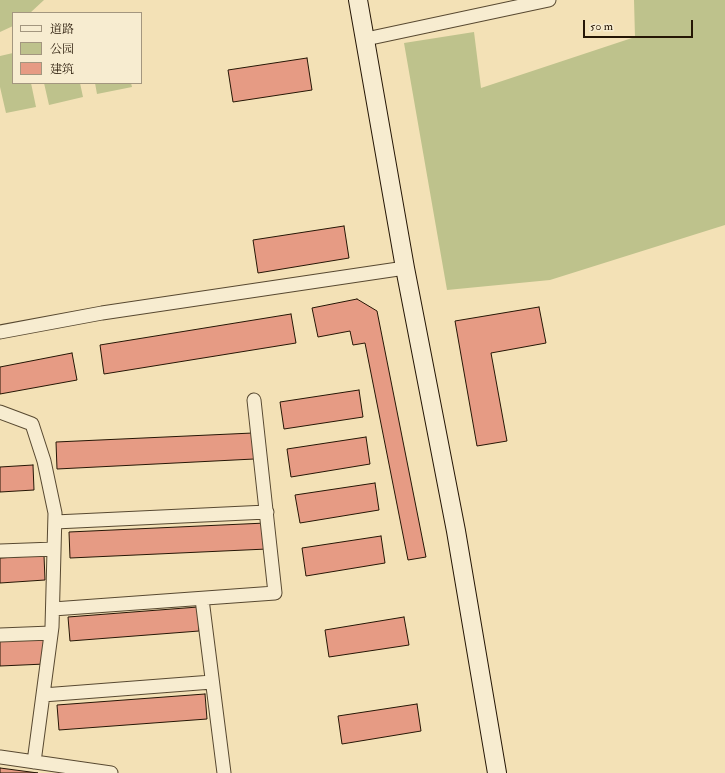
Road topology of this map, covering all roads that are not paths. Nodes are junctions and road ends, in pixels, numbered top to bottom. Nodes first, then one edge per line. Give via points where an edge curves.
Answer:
1 (358, 0) edge
2 (549, 0) edge
3 (366, 39) junction
4 (406, 268) junction
5 (0, 332) edge
6 (254, 400) dead end
7 (0, 412) edge
8 (267, 512) junction
9 (55, 522) junction
10 (54, 548) junction
11 (0, 551) edge
12 (202, 599) junction
13 (53, 609) junction
14 (51, 633) junction
15 (0, 635) edge
16 (212, 682) junction
17 (43, 695) junction
18 (0, 757) edge
19 (34, 762) junction
20 (111, 773) edge
21 (224, 773) edge
22 (497, 773) edge

1 - 3 street
2 - 3 street
3 - 4 street
4 - 5 street via 102,313
4 - 22 street via 456,531
6 - 8 street
7 - 9 street via 32,424 44,460
8 - 9 street
8 - 12 street via 275,593
9 - 10 street
10 - 11 street
10 - 13 street
12 - 13 street
12 - 16 street
13 - 14 street
14 - 15 street
14 - 17 street
16 - 17 street
16 - 21 street
17 - 19 street
18 - 19 street
19 - 20 street

